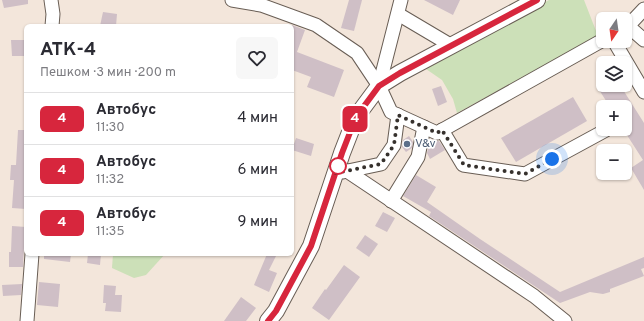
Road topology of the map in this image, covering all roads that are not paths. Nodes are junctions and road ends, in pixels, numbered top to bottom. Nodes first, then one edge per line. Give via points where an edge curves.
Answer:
1 (51, 0) edge
2 (232, 0) edge
3 (401, 0) edge
4 (537, 0) edge
5 (644, 9) edge
6 (398, 14) junction
7 (632, 22) edge
8 (52, 24) edge
9 (632, 31) edge
10 (644, 40) edge
11 (596, 44) edge
12 (452, 46) junction
13 (618, 48) edge
14 (379, 86) junction
15 (644, 92) edge
16 (398, 115) junction
17 (424, 127) junction
18 (442, 130) junction
19 (596, 135) edge
20 (341, 172) junction
21 (391, 201) junction
22 (32, 256) edge
23 (27, 321) edge
24 (268, 321) edge
25 (565, 321) edge

1 - 8 street
2 - 14 street via 261,5 316,25 357,53
3 - 6 street
4 - 12 main road
5 - 7 street
6 - 12 street
6 - 14 street
9 - 10 street
11 - 18 street
12 - 14 main road
13 - 15 street
14 - 16 street via 391,112
14 - 20 main road via 356,117
16 - 17 street
16 - 20 street via 394,145 381,164
17 - 18 street via 437,133
17 - 21 street via 418,157
18 - 19 street via 464,165 525,174
20 - 21 street
20 - 24 main road via 311,246
21 - 25 street via 534,296
22 - 23 street

